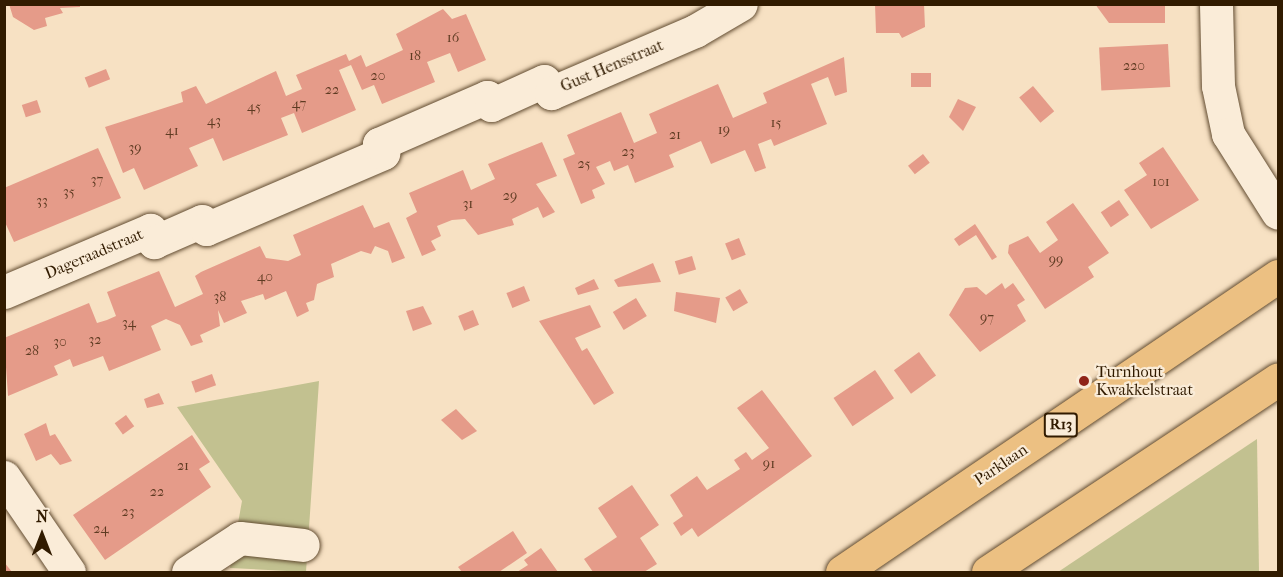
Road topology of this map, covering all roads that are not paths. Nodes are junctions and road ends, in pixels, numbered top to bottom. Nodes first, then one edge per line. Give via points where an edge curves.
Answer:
1 (741, 4) edge
2 (1216, 4) edge
3 (338, 173) joint
4 (1278, 213) edge
5 (1278, 276) edge
6 (4, 292) edge
7 (1278, 379) edge
8 (4, 477) edge
9 (303, 545) dead end
10 (69, 573) edge
11 (188, 573) edge
12 (842, 573) edge
13 (988, 573) edge

1 - 3 street, Gust Hensstraat via 694,31 551,93 544,81 491,105 487,97 379,144 383,153
2 - 4 street via 1218,87 1226,125
3 - 6 street, Dageraadstraat via 206,229 202,221 154,242 150,230
5 - 12 main road, Parklaan / R13
7 - 13 main road
8 - 10 street
9 - 11 street via 240,538

